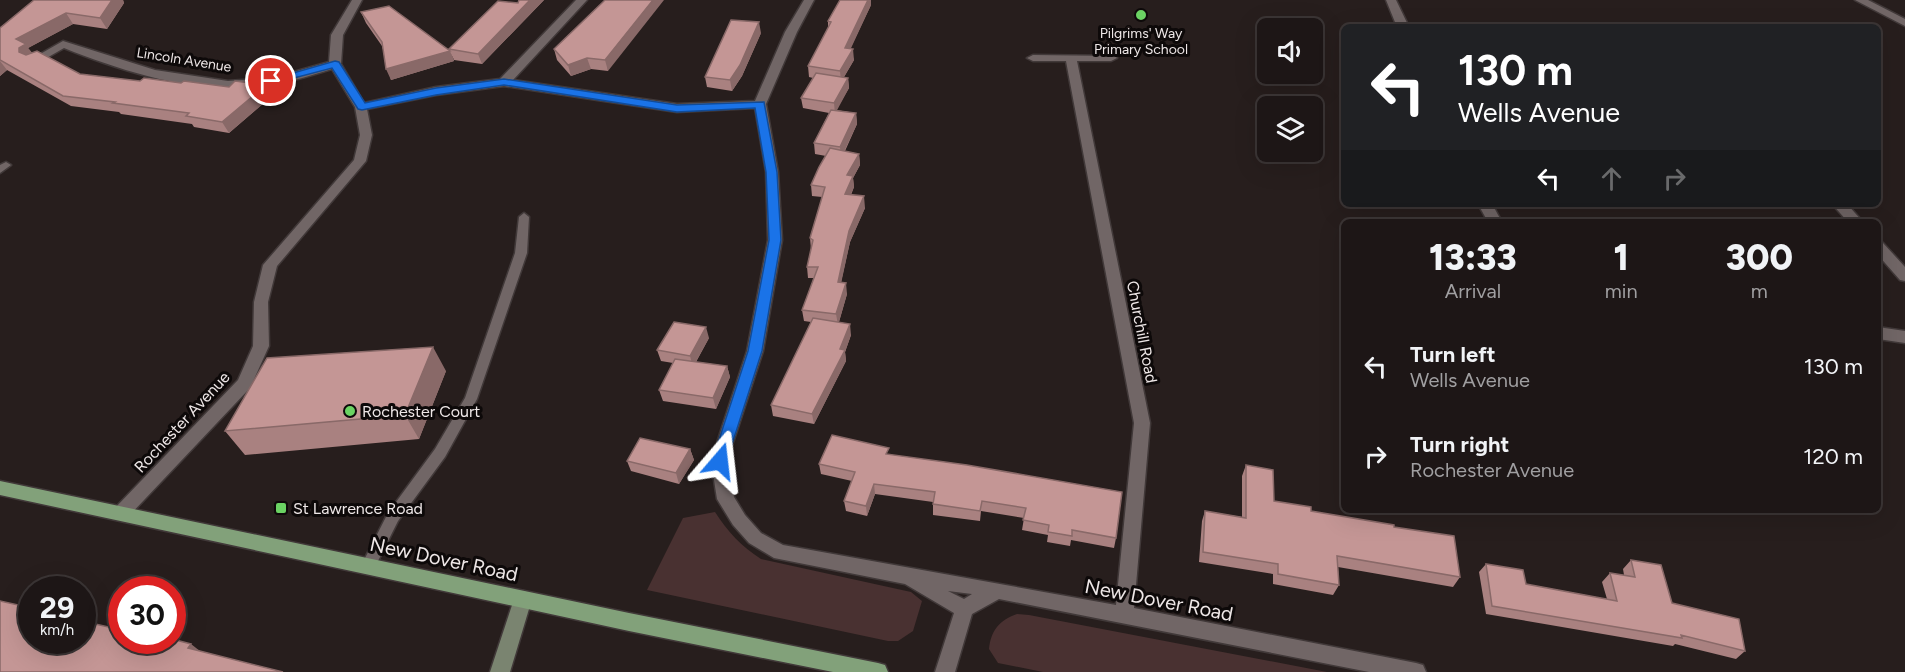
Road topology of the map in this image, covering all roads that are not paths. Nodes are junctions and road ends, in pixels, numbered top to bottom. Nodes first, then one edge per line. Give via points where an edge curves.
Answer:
1 (357, 0) edge
2 (582, 0) edge
3 (809, 0) edge
4 (1391, 0) edge
5 (1860, 0) edge
6 (1905, 23) edge
7 (1402, 24) edge
8 (1033, 58) dead end
9 (1071, 58) junction
10 (1111, 58) dead end
11 (34, 62) edge
12 (335, 64) junction
13 (504, 82) junction
14 (760, 104) junction
15 (362, 107) junction
16 (1842, 207) edge
17 (524, 217) dead end
18 (1853, 219) edge
19 (1881, 249) edge
20 (1905, 276) edge
21 (1881, 333) edge
22 (1905, 337) edge
23 (0, 488) edge
24 (121, 513) junction
25 (368, 566) junction
26 (905, 576) junction
27 (997, 590) junction
28 (523, 599) junction
29 (964, 609) junction
30 (1124, 616) junction
31 (500, 672) edge
32 (878, 672) edge
33 (945, 672) edge
34 (1416, 672) edge

1 - 12 street via 337,35
2 - 13 street
3 - 14 street via 790,32
4 - 7 street
5 - 6 street
8 - 9 street
9 - 10 street
9 - 30 street, Churchill Road via 1142,423
11 - 12 street, Lincoln Avenue via 63,44 132,68 251,84
12 - 15 street, Rochester Avenue
13 - 14 street via 677,108
13 - 15 street
14 - 26 street, New Dover Road via 772,172 775,240 755,351 720,461 726,499 755,538 780,552
15 - 24 street, Rochester Avenue via 366,135 360,161 270,266 261,302 261,346 244,384
16 - 18 street
17 - 25 lane via 521,253 471,399 440,453 393,517
19 - 20 street
21 - 22 street
23 - 24 main road, New Dover Road
24 - 25 main road, New Dover Road
25 - 28 main road, New Dover Road
26 - 27 street, New Dover Road
26 - 29 street
27 - 29 street
27 - 30 street, New Dover Road
28 - 31 main road
28 - 32 main road, New Dover Road
29 - 33 street
30 - 34 street, New Dover Road

